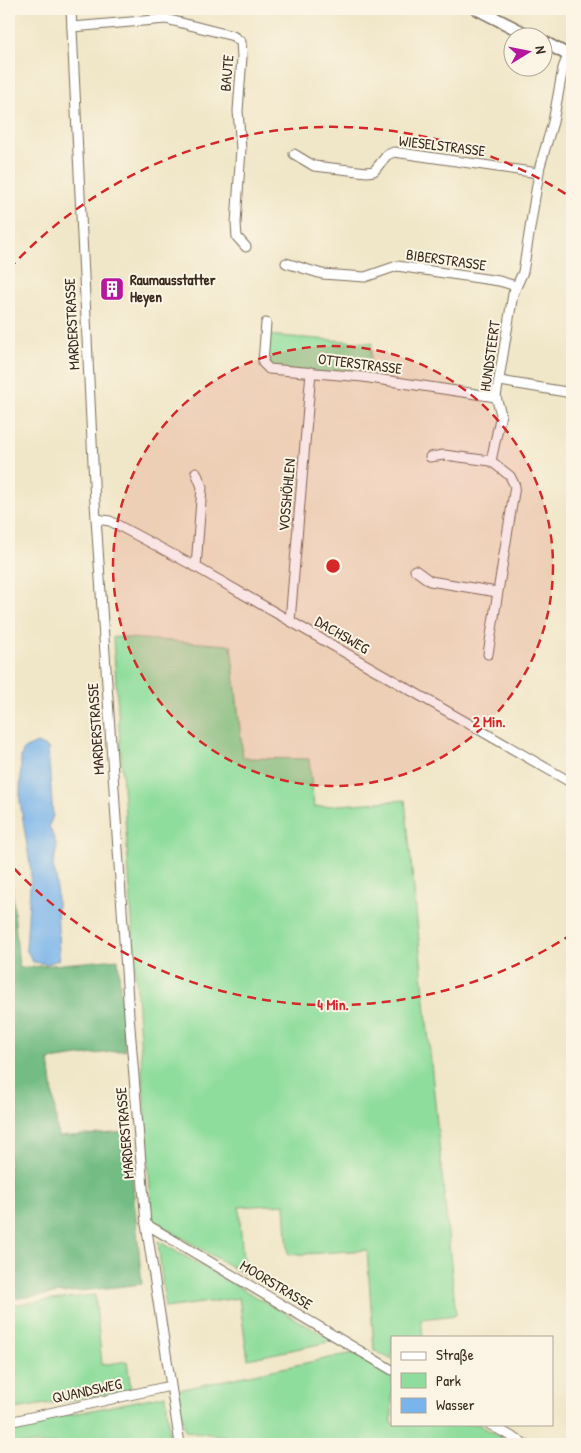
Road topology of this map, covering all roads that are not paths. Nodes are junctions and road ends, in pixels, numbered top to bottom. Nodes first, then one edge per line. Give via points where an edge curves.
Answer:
1 (71, 9) edge
2 (477, 9) edge
3 (72, 27) junction
4 (514, 28) edge
5 (554, 47) edge
6 (570, 56) edge
7 (294, 154) dead end
8 (538, 174) junction
9 (246, 247) dead end
10 (286, 264) dead end
11 (516, 286) junction
12 (266, 323) dead end
13 (311, 372) junction
14 (500, 381) junction
15 (572, 393) edge
16 (496, 397) junction
17 (430, 458) dead end
18 (491, 461) junction
19 (196, 472) dead end
20 (96, 519) junction
21 (196, 567) junction
22 (415, 570) dead end
23 (497, 592) junction
24 (290, 621) junction
25 (488, 654) dead end
26 (572, 783) edge
27 (146, 1224) junction
28 (391, 1369) edge
29 (170, 1386) junction
30 (9, 1422) edge
31 (493, 1426) edge
32 (180, 1444) edge
33 (525, 1444) edge

1 - 3 street, MARDERSTRASSE
2 - 4 street
3 - 9 street, BAUTE via 166,19 226,34 241,42 238,111 241,149 236,223 237,237
3 - 20 street, MARDERSTRASSE
5 - 6 street
6 - 8 street, HUNDSTEERT via 563,68 553,122
7 - 8 street, WIESELSTRASSE via 314,166 367,172 374,171 387,155 394,152
8 - 11 street, HUNDSTEERT via 523,272
10 - 11 street, BIBERSTRASSE via 322,274 365,277 397,266
11 - 14 street, HUNDSTEERT
12 - 13 street, OTTERSTRASSE via 265,368
13 - 16 street, OTTERSTRASSE
13 - 24 street, VOSSHÖHLEN
14 - 15 street
14 - 16 street, HUNDSTEERT
16 - 18 street, HUNDSTEERT via 501,414
17 - 18 street via 454,456
18 - 23 street via 510,476 514,486
19 - 21 street via 202,487
20 - 21 street, DACHSWEG via 110,520
20 - 27 street, MARDERSTRASSE
21 - 24 street, DACHSWEG
22 - 23 street via 430,581
23 - 25 street
24 - 26 street, DACHSWEG
27 - 28 street, MOORSTRASSE
27 - 29 street, MARDERSTRASSE
29 - 30 street, QUANDSWEG
29 - 32 street, MARDERSTRASSE
31 - 33 street

